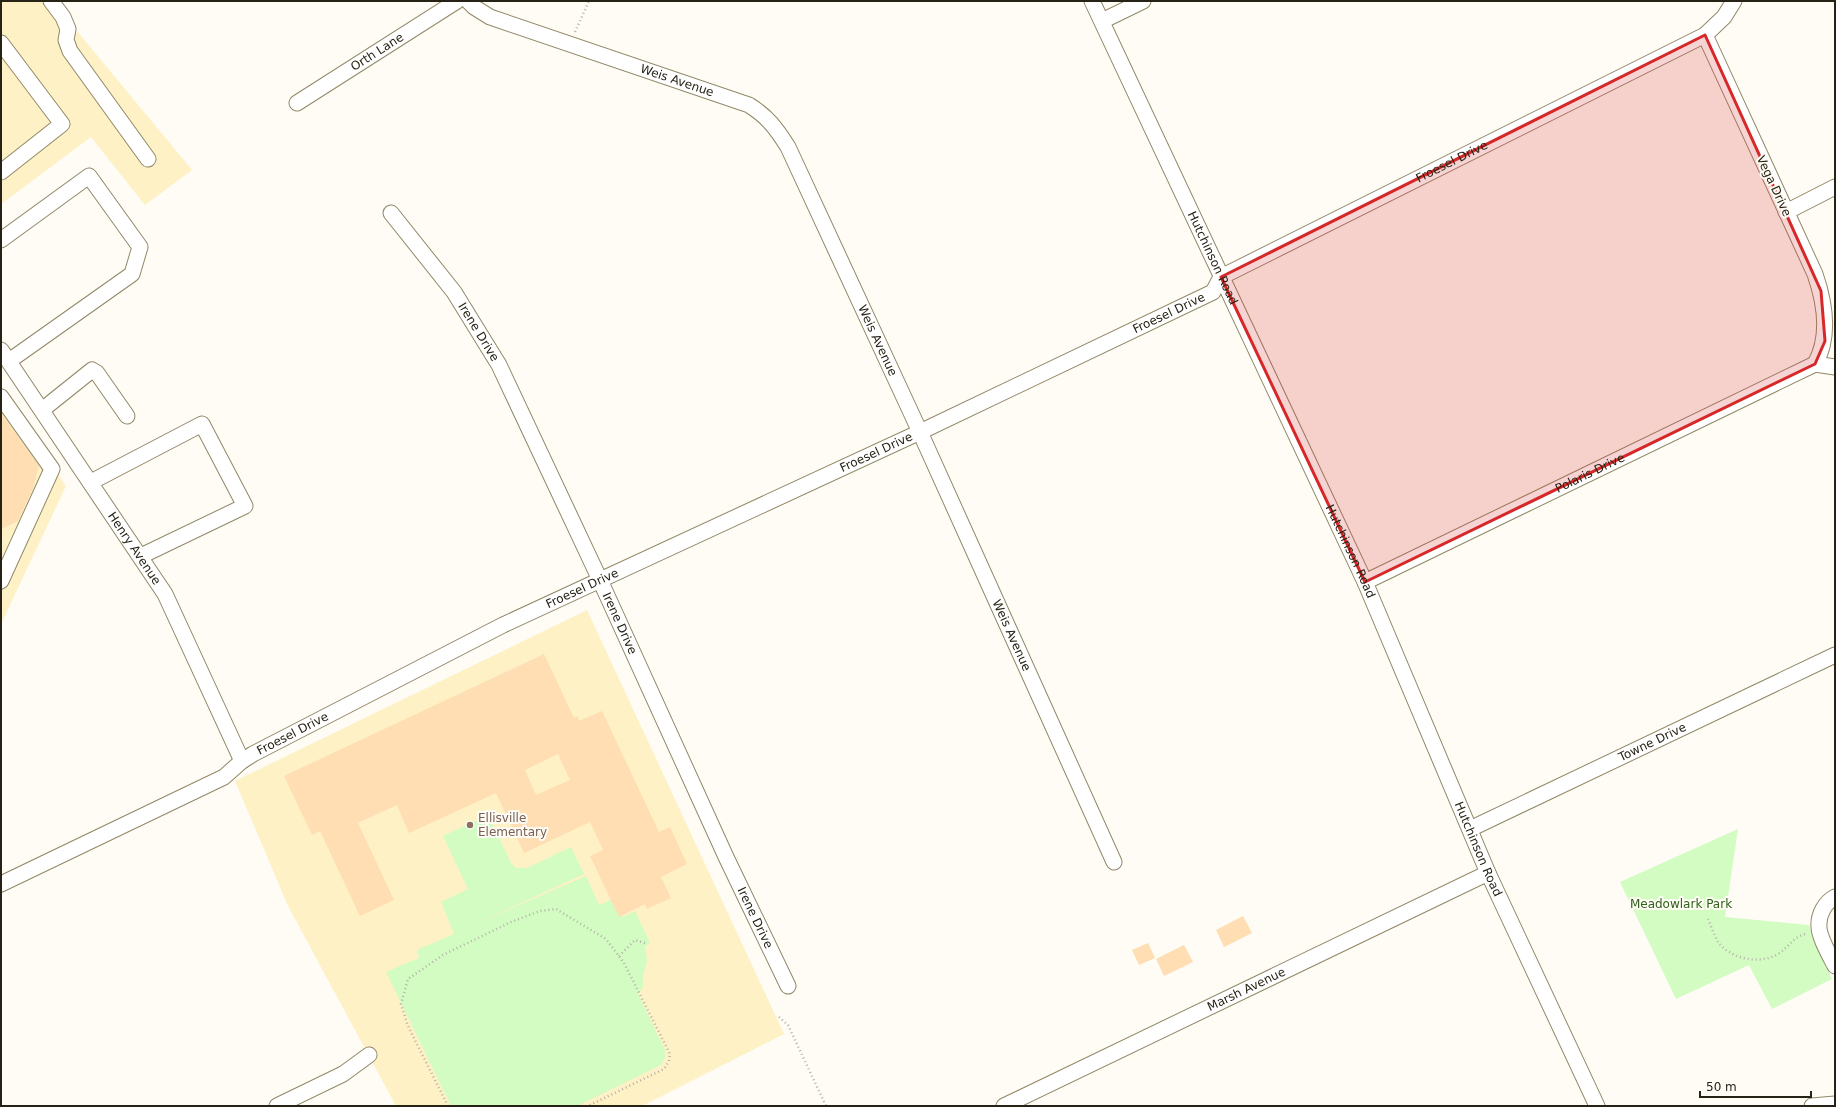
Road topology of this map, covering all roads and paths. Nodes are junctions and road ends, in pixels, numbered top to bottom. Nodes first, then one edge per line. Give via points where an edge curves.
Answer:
1 (51, 1) edge
2 (457, 1) edge
3 (468, 1) edge
4 (589, 1) edge
5 (1092, 1) edge
6 (1144, 1) edge
7 (1734, 1) edge
8 (1102, 21) junction
9 (574, 35) dead end
10 (1705, 35) junction
11 (1, 43) edge
12 (297, 103) dead end
13 (148, 159) dead end
14 (1, 172) edge
15 (1835, 187) edge
16 (1786, 212) junction
17 (391, 213) dead end
18 (1, 240) edge
19 (1221, 277) junction
20 (1828, 335) edge
21 (5, 355) edge
22 (1815, 364) junction
23 (1835, 367) edge
24 (1, 397) edge
25 (42, 410) junction
26 (127, 416) dead end
27 (920, 432) junction
28 (91, 482) junction
29 (141, 556) junction
30 (600, 580) junction
31 (1, 581) edge
32 (1365, 582) junction
33 (1835, 655) edge
34 (242, 761) junction
35 (1470, 829) junction
36 (1114, 862) dead end
37 (1488, 873) junction
38 (1, 884) edge
39 (1835, 897) edge
40 (1708, 919) dead end
41 (1806, 934) dead end
42 (645, 943) dead end
43 (619, 956) junction
44 (1835, 966) edge
45 (788, 986) dead end
46 (779, 1017) dead end
47 (369, 1055) dead end
48 (1835, 1104) edge
49 (277, 1106) edge
50 (448, 1106) edge
51 (588, 1106) edge
52 (826, 1106) edge
53 (1004, 1106) edge
54 (1597, 1106) edge
55 (1812, 1106) edge

1 - 13 street via 68,28 66,40 70,51
2 - 12 street, Orth Lane
3 - 27 street, Weis Avenue via 490,17 749,105 764,114 788,146
4 - 9 path
5 - 8 street, Hutchinson Road
6 - 8 street
7 - 10 street, Froesel Drive via 1724,16
8 - 19 street, Hutchinson Road
10 - 16 street, Vega Drive
10 - 19 street, Froesel Drive
11 - 14 street via 62,124
15 - 16 street
16 - 20 street, Vega Drive via 1821,291
17 - 30 street, Irene Drive via 454,292 499,365
18 - 21 street via 89,176 140,247 132,274
19 - 27 street, Froesel Drive via 1213,292
19 - 32 street, Hutchinson Road
20 - 22 street
21 - 25 street, Henry Avenue
22 - 23 street
22 - 32 street, Polaris Drive
24 - 31 street via 52,469
25 - 26 street via 92,370 97,372
25 - 28 street, Henry Avenue
27 - 30 street, Froesel Drive
27 - 36 street, Weis Avenue
28 - 29 street, Henry Avenue
28 - 29 street via 202,424 245,506
29 - 34 street, Henry Avenue via 165,594
30 - 34 street, Froesel Drive via 503,625
30 - 45 street, Irene Drive via 726,857
32 - 35 street, Hutchinson Road
33 - 35 street, Towne Drive
34 - 38 street, Froesel Drive via 224,777
35 - 37 street, Hutchinson Road
37 - 53 street, Marsh Avenue
37 - 54 street, Hutchinson Road
39 - 44 street via 1824,907 1819,927
40 - 41 path via 1718,942 1738,957 1760,959 1772,956 1796,937
42 - 43 path via 635,940
43 - 50 path via 606,939 556,909 540,911 511,922 443,955 408,979 401,1004 408,1026
43 - 51 path via 670,1054 669,1061 664,1069
46 - 52 path via 788,1025
47 - 49 street via 343,1074
48 - 55 street

